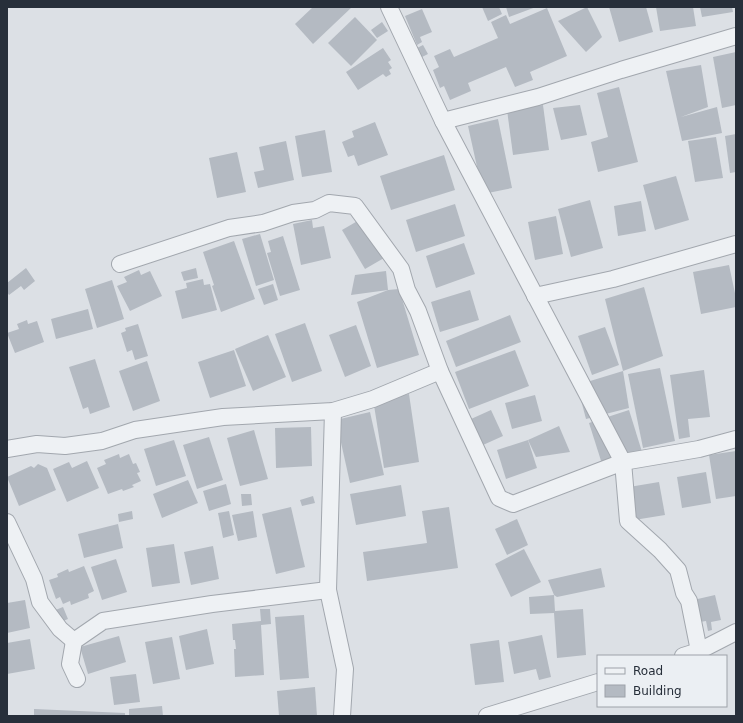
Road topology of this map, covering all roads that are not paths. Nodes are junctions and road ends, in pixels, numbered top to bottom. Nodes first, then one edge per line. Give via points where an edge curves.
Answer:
1 (389, 7) edge
2 (736, 36) edge
3 (443, 121) junction
4 (736, 244) edge
5 (120, 264) dead end
6 (535, 296) junction
7 (440, 371) junction
8 (333, 411) junction
9 (736, 439) edge
10 (7, 449) edge
11 (623, 462) junction
12 (7, 522) edge
13 (328, 590) junction
14 (736, 632) edge
15 (74, 641) junction
16 (699, 651) junction
17 (686, 655) edge
18 (77, 679) dead end
19 (597, 682) edge
20 (342, 716) edge
21 (488, 716) edge

1 - 3 street
2 - 3 street via 538,97
3 - 6 street
4 - 6 street via 613,279
5 - 7 street via 229,228 263,223 293,213 314,210 329,203 355,206 401,269
6 - 11 street
7 - 8 street via 373,399
7 - 11 street via 500,498 505,502 513,504
8 - 10 street via 223,417 135,430 102,441 65,446 37,444
8 - 13 street
9 - 11 street via 699,449
11 - 16 street via 628,521 678,570 684,593 689,601
12 - 15 street via 34,579 40,602 60,629
13 - 15 street via 103,621
13 - 20 street via 345,669
14 - 16 street
15 - 18 street via 70,664
16 - 17 street
19 - 21 street

